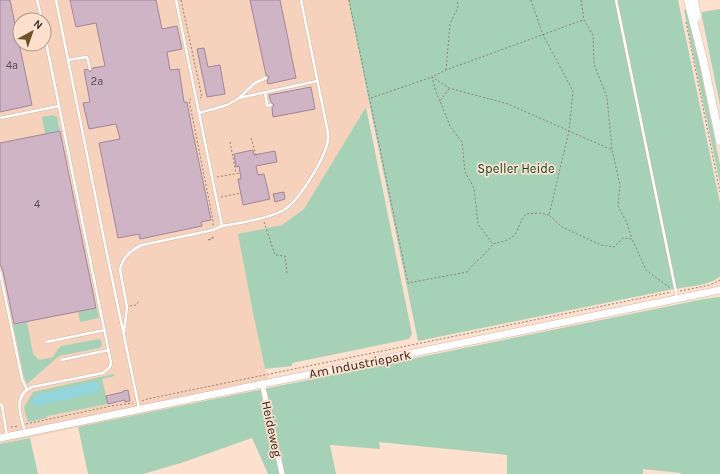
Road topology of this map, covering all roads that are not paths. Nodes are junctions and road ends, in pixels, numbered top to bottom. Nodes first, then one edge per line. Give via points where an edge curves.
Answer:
1 (38, 0) edge
2 (56, 0) edge
3 (176, 0) edge
4 (300, 0) edge
5 (616, 0) edge
6 (688, 0) edge
7 (696, 2) edge
8 (40, 12) edge
9 (48, 52) edge
10 (68, 60) junction
11 (704, 64) junction
12 (90, 69) dead end
13 (266, 78) dead end
14 (317, 81) junction
15 (265, 92) junction
16 (239, 98) junction
17 (271, 105) dead end
18 (59, 106) junction
19 (199, 112) junction
20 (0, 118) edge
21 (720, 141) edge
22 (222, 226) junction
23 (0, 272) edge
24 (720, 290) edge
25 (677, 300) junction
26 (105, 330) junction
27 (124, 335) junction
28 (46, 342) dead end
29 (109, 350) junction
30 (61, 360) dead end
31 (262, 383) junction
32 (26, 390) junction
33 (0, 404) edge
34 (139, 405) junction
35 (25, 433) junction
36 (4, 437) edge
37 (282, 474) edge

1 - 8 lane
2 - 10 lane
3 - 19 lane
4 - 14 lane
5 - 25 lane
6 - 11 main road
7 - 11 main road
9 - 18 lane
10 - 12 lane via 87,57
10 - 27 lane
11 - 21 main road
13 - 16 lane via 255,83
14 - 15 lane
14 - 22 lane via 328,142 305,187 294,202 282,212
15 - 16 lane
15 - 17 lane via 267,106
16 - 19 lane via 227,105
18 - 20 lane
18 - 26 lane
19 - 22 lane
22 - 27 lane via 142,245 128,254 120,270 127,307
23 - 32 lane
24 - 25 street, Am Industriepark
25 - 31 street, Am Industriepark
26 - 28 lane
26 - 29 lane
27 - 34 lane
29 - 30 lane
29 - 32 lane via 110,367 103,373
31 - 34 street, Am Industriepark
31 - 37 street, Heideweg
32 - 35 lane via 19,405
33 - 36 lane via 6,428
34 - 35 street, Am Industriepark
35 - 36 street, Am Industriepark

